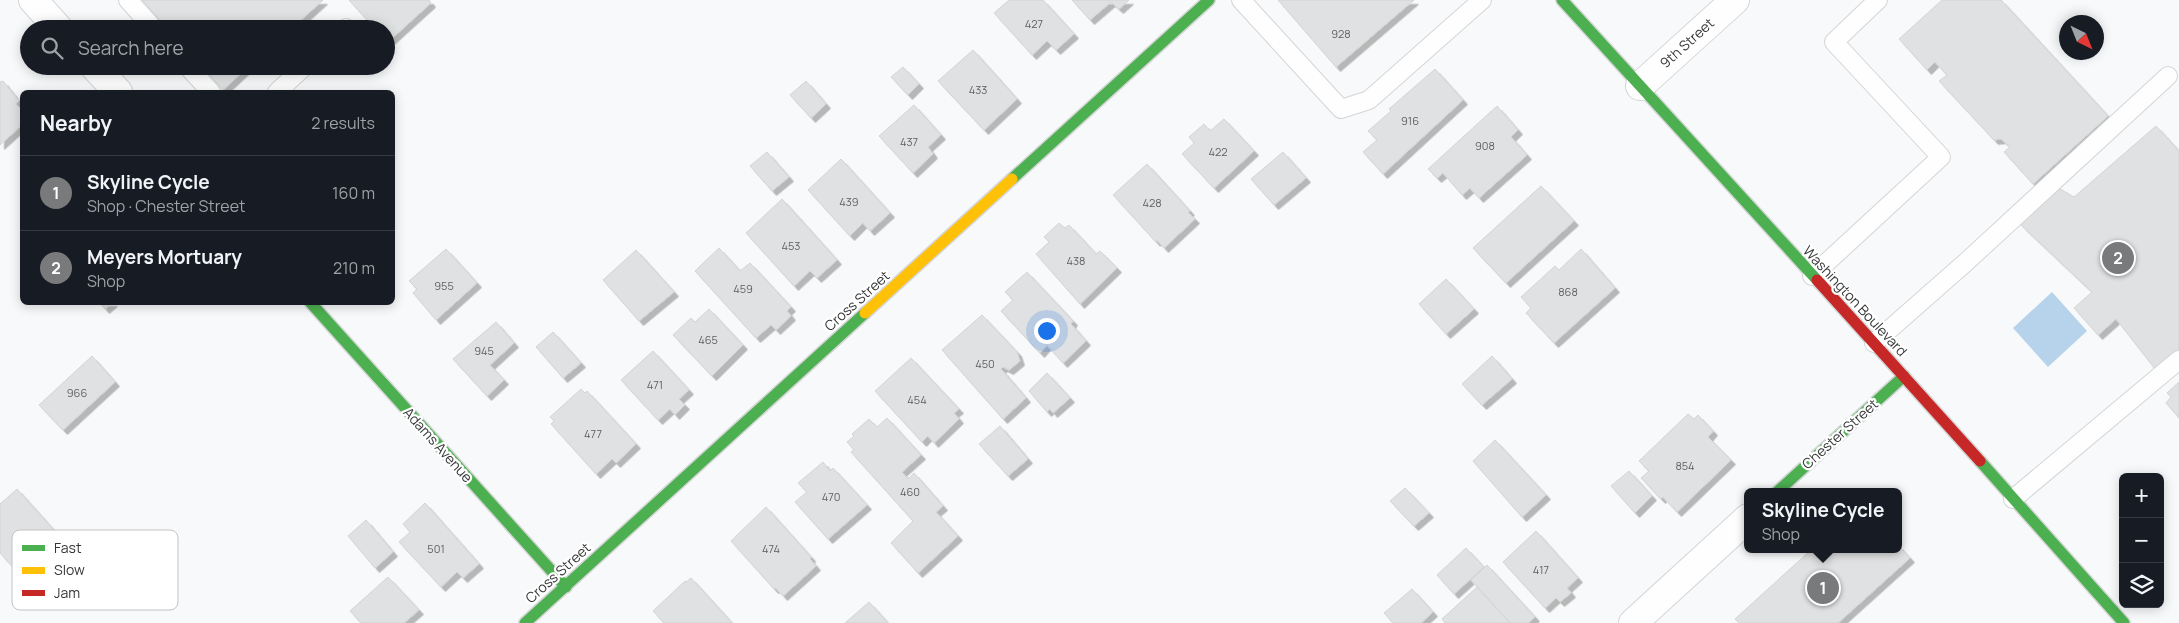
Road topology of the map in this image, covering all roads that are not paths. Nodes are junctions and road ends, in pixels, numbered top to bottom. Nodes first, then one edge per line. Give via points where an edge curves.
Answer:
1 (33, 0) edge
2 (128, 0) edge
3 (1208, 0) edge
4 (1241, 0) edge
5 (1482, 0) edge
6 (1562, 0) edge
7 (1735, 0) edge
8 (1878, 0) edge
9 (51, 20) edge
10 (146, 20) edge
11 (102, 75) edge
12 (195, 75) edge
13 (295, 75) edge
14 (2168, 76) dead end
15 (1640, 86) junction
16 (116, 90) edge
17 (209, 90) edge
18 (279, 90) edge
19 (1812, 276) junction
20 (313, 305) edge
21 (1874, 343) junction
22 (2179, 360) edge
23 (1904, 376) junction
24 (1781, 488) edge
25 (2013, 499) junction
26 (1744, 522) edge
27 (566, 587) junction
28 (525, 623) edge
29 (1633, 623) edge
30 (2124, 623) edge

1 - 9 street
2 - 10 lane
3 - 27 street, Cross Street
4 - 5 lane via 1340,109 1369,100
6 - 15 street, Washington Boulevard
7 - 15 street, 9th Street
8 - 19 lane via 1834,42 1941,157
11 - 16 street
12 - 17 lane
13 - 18 lane
14 - 21 lane
15 - 19 street, Washington Boulevard
19 - 21 street, Washington Boulevard
20 - 27 street, Adams Avenue
21 - 23 street, Washington Boulevard
22 - 25 lane
23 - 24 street, Chester Street
23 - 25 street, Washington Boulevard
25 - 30 street, Washington Boulevard
26 - 29 street
27 - 28 street, Cross Street

